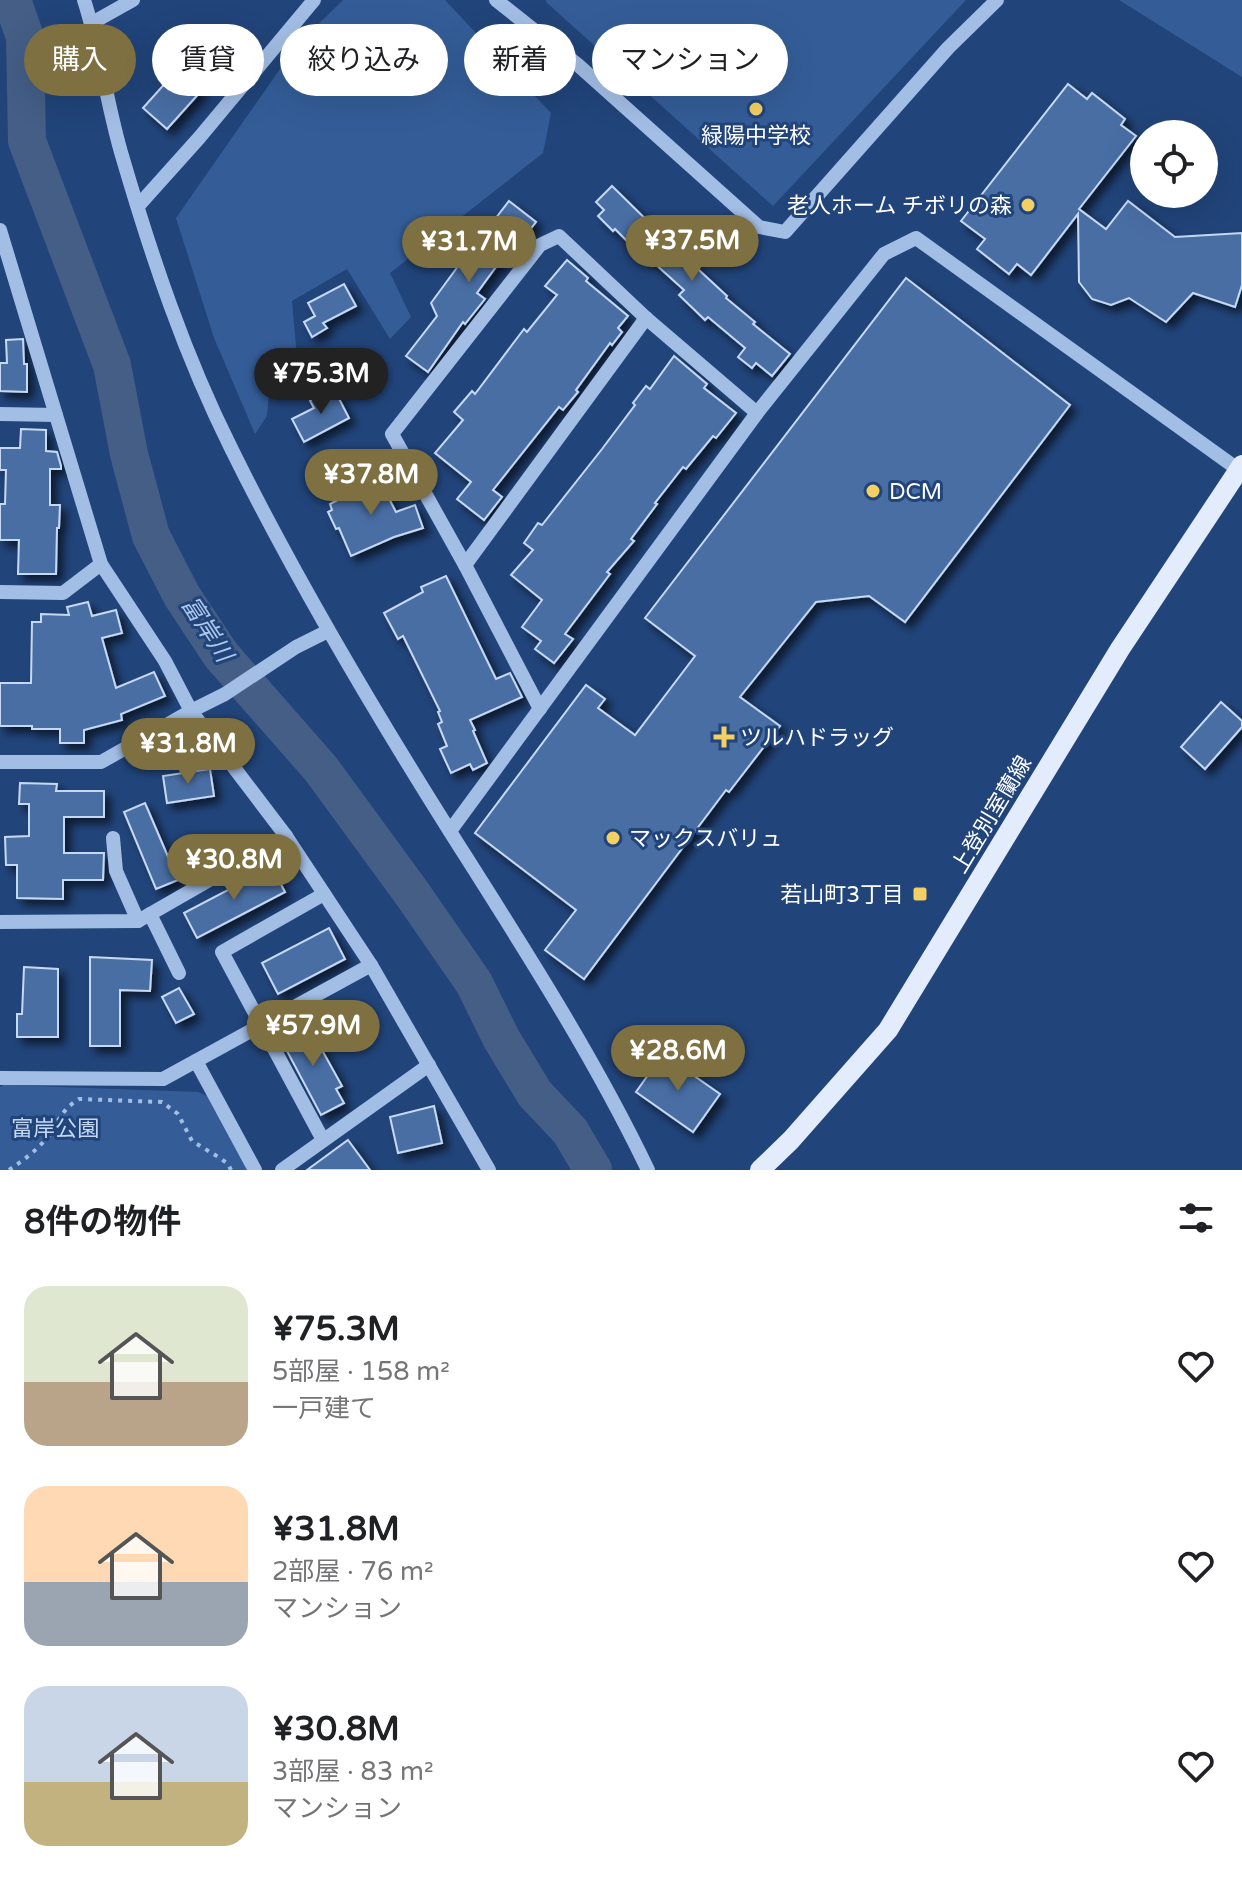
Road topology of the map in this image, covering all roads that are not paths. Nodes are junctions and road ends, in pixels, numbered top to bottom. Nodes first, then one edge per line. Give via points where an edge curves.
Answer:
1 (84, 0) edge
2 (133, 0) edge
3 (314, 0) edge
4 (496, 0) edge
5 (997, 0) edge
6 (92, 23) junction
7 (138, 206) junction
8 (0, 230) edge
9 (646, 318) junction
10 (757, 413) junction
11 (0, 414) edge
12 (56, 415) junction
13 (1240, 467) edge
14 (101, 564) junction
15 (465, 565) junction
16 (0, 592) edge
17 (328, 631) junction
18 (540, 709) junction
19 (191, 711) junction
20 (0, 762) edge
21 (450, 831) junction
22 (286, 836) junction
23 (113, 838) dead end
24 (324, 894) junction
25 (144, 917) junction
26 (0, 922) edge
27 (371, 965) junction
28 (179, 973) dead end
29 (260, 1025) junction
30 (196, 1061) junction
31 (429, 1065) junction
32 (0, 1078) edge
33 (323, 1140) junction
34 (302, 1164) edge
35 (255, 1170) edge
36 (282, 1170) edge
37 (489, 1170) edge
38 (648, 1170) edge
39 (760, 1170) edge

1 - 6 street
2 - 6 street
3 - 7 street
4 - 5 street via 578,65 759,227 785,232
6 - 7 street
7 - 17 street via 199,379
8 - 12 street
9 - 10 street
9 - 15 street
9 - 15 street via 559,236 550,240 540,245 392,434
10 - 13 street via 884,254 916,238
10 - 18 street
11 - 12 street
12 - 14 street
13 - 39 main road, 上登別室蘭線 via 1120,649 888,1030
14 - 16 street via 63,593
14 - 19 street
15 - 18 street
17 - 19 street
17 - 21 street
18 - 21 street
19 - 20 street via 101,762
19 - 22 street
21 - 38 street via 591,1062
22 - 24 street
22 - 25 street
23 - 25 street via 116,871
24 - 27 street
24 - 29 street via 222,952
25 - 26 street
25 - 28 street
27 - 29 street
27 - 31 street
29 - 30 street
29 - 33 street
30 - 32 street via 163,1079
30 - 35 street
31 - 33 street
31 - 37 street
33 - 34 street
34 - 36 street

